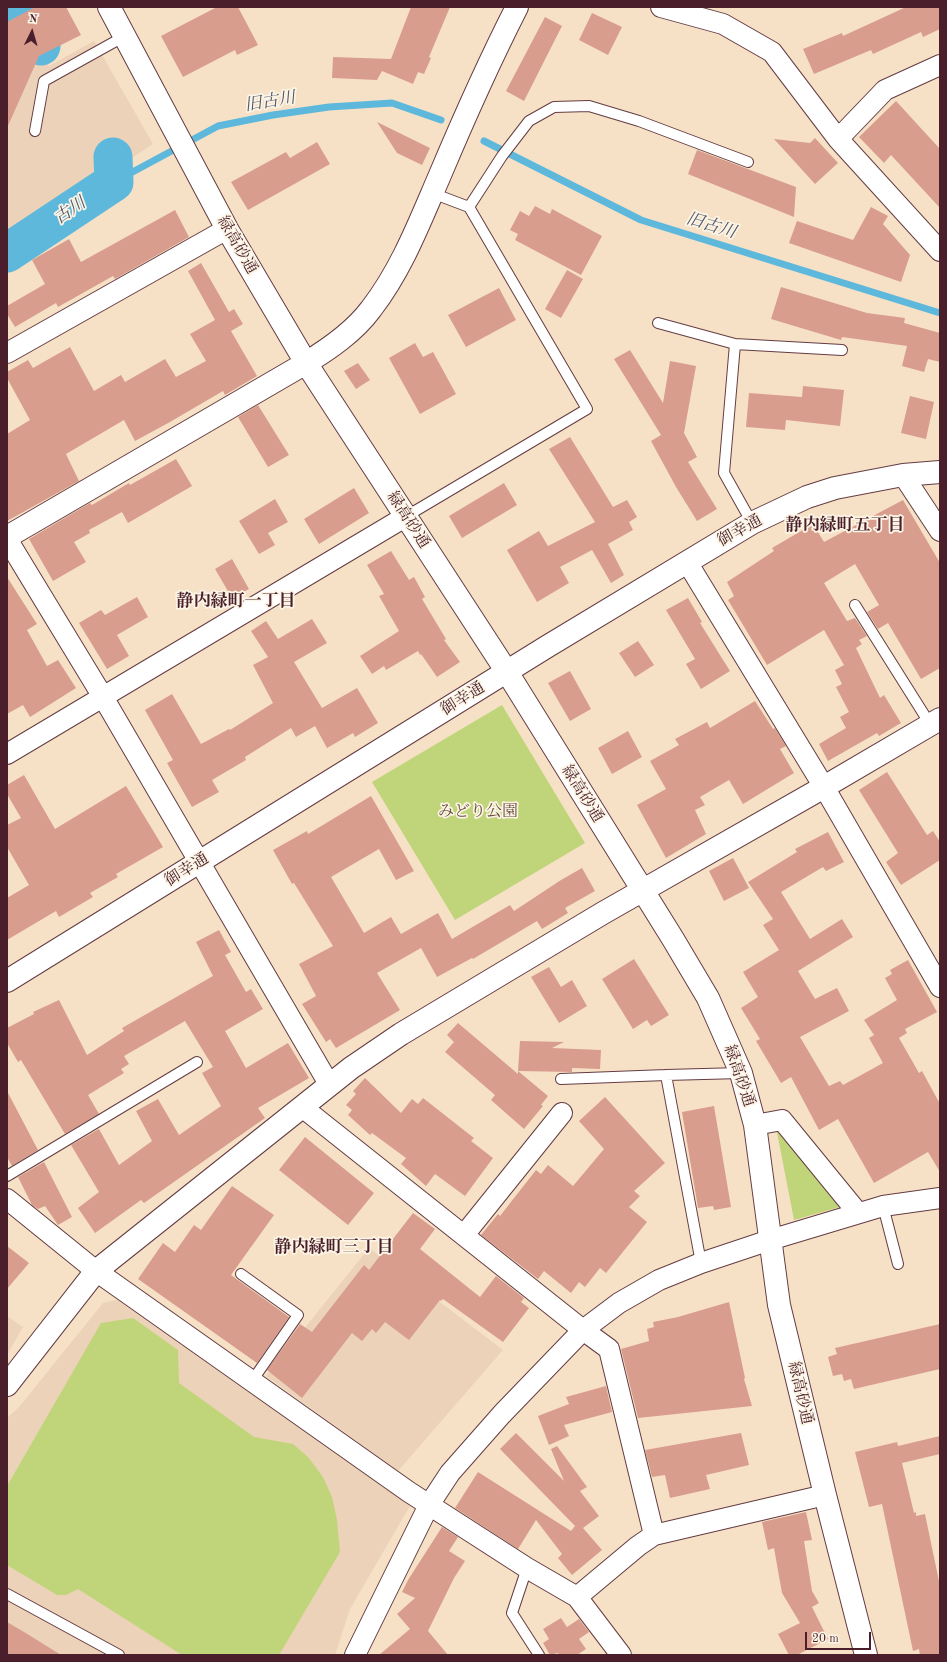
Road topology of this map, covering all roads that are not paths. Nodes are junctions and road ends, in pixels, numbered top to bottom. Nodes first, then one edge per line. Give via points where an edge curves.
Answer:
1 (110, 7) edge
2 (517, 7) edge
3 (660, 7) edge
4 (125, 36) junction
5 (940, 65) edge
6 (35, 131) dead end
7 (838, 139) junction
8 (748, 162) dead end
9 (432, 193) junction
10 (469, 208) junction
11 (227, 229) junction
12 (940, 251) edge
13 (658, 323) dead end
14 (735, 344) junction
15 (842, 350) dead end
16 (7, 353) edge
17 (306, 363) junction
18 (940, 472) edge
19 (903, 475) junction
20 (406, 517) junction
21 (752, 523) junction
22 (940, 531) edge
23 (7, 538) edge
24 (687, 562) junction
25 (855, 605) dead end
26 (507, 672) junction
27 (103, 698) junction
28 (935, 722) edge
29 (7, 754) edge
30 (824, 787) junction
31 (200, 862) junction
32 (642, 890) junction
33 (7, 981) edge
34 (940, 988) edge
35 (197, 1062) dead end
36 (741, 1073) junction
37 (666, 1075) junction
38 (560, 1079) dead end
39 (330, 1084) junction
40 (302, 1107) junction
41 (562, 1113) dead end
42 (754, 1125) junction
43 (7, 1176) edge
44 (940, 1198) edge
45 (7, 1199) edge
46 (883, 1206) junction
47 (858, 1213) junction
48 (464, 1235) junction
49 (770, 1240) junction
50 (701, 1263) junction
51 (898, 1264) dead end
52 (96, 1271) junction
53 (241, 1274) dead end
54 (583, 1330) junction
55 (252, 1381) junction
56 (7, 1385) edge
57 (825, 1495) junction
58 (429, 1505) junction
59 (654, 1535) junction
60 (527, 1568) junction
61 (7, 1594) edge
62 (577, 1597) junction
63 (360, 1652) edge
64 (119, 1655) edge
65 (539, 1655) edge
66 (621, 1655) edge
67 (866, 1655) edge

1 - 4 street, 緑高砂通
2 - 9 street via 480,81
3 - 7 street via 723,24 772,52
4 - 6 lane via 44,81
4 - 11 street, 緑高砂通
5 - 7 street via 885,90
7 - 12 street
8 - 10 lane via 639,121 589,106 554,107 529,121 502,156
9 - 10 lane
9 - 17 street via 407,250 390,282 370,310 342,338
10 - 20 lane via 586,409
11 - 16 street
11 - 17 street, 緑高砂通
13 - 14 lane
14 - 15 lane
14 - 21 lane via 724,473
17 - 20 street, 緑高砂通
17 - 23 street
18 - 19 street, 御幸通
19 - 21 street, 御幸通 via 835,488 807,497
19 - 22 street
20 - 26 street, 緑高砂通
20 - 27 street
21 - 24 street, 御幸通
23 - 27 street
24 - 26 street, 御幸通
24 - 30 street
25 - 28 lane
26 - 31 street, 御幸通
26 - 32 street, 緑高砂通
27 - 29 street
27 - 31 street
28 - 30 street
30 - 32 street
30 - 34 street
31 - 33 street, 御幸通
31 - 39 street
32 - 36 street, 緑高砂通 via 708,998
32 - 39 street via 401,1034
35 - 43 lane
36 - 37 lane
36 - 42 street, 緑高砂通
37 - 38 lane
37 - 50 lane
39 - 40 street
40 - 48 street
40 - 52 street
41 - 48 street
42 - 47 street via 782,1120
42 - 49 street, 緑高砂通
44 - 46 street
45 - 52 street
46 - 47 street
46 - 51 lane
47 - 49 street
48 - 54 street
49 - 50 street
49 - 57 street, 緑高砂通 via 779,1305
50 - 54 street via 659,1280 619,1303
52 - 55 street
52 - 56 street
53 - 55 lane via 298,1315
54 - 58 street via 460,1461
54 - 59 street via 609,1349
55 - 58 street
57 - 59 street
57 - 67 street, 緑高砂通
58 - 60 street
58 - 63 street
59 - 62 street
60 - 62 street
60 - 65 lane via 512,1613
61 - 64 lane
62 - 66 street

